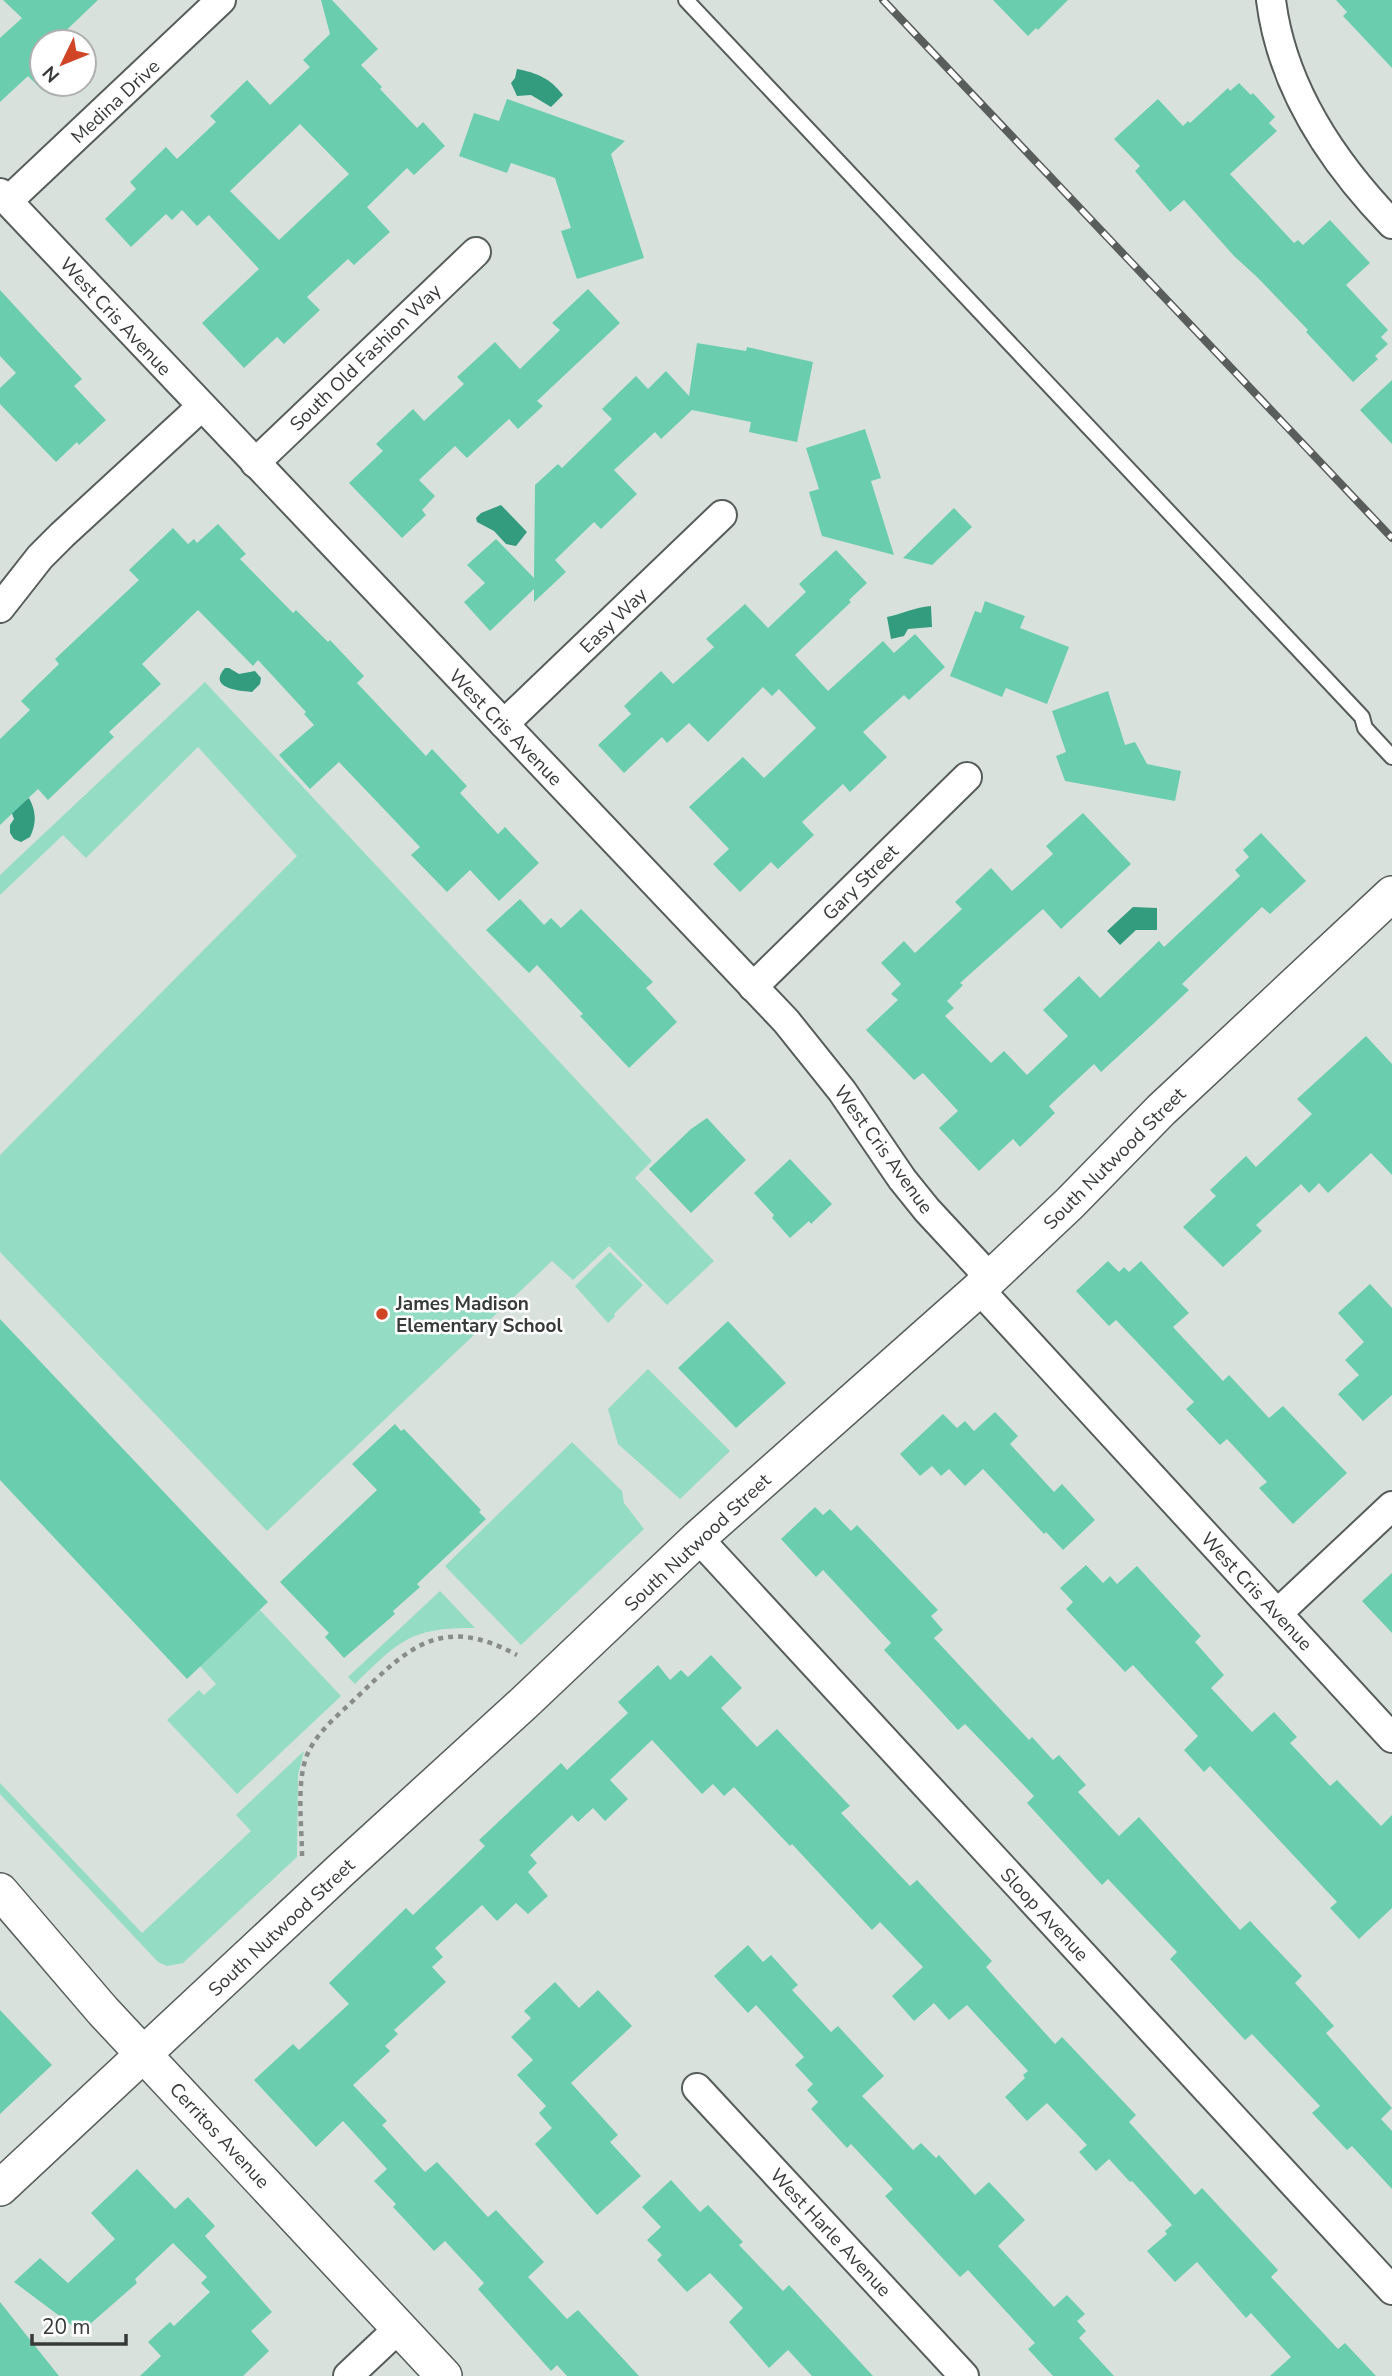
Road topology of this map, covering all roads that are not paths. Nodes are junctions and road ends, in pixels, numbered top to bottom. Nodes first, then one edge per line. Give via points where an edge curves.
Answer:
1 (221, 0) edge
2 (686, 0) edge
3 (1271, 0) edge
4 (4, 197) edge
5 (1392, 225) edge
6 (476, 252) dead end
7 (201, 407) junction
8 (255, 463) junction
9 (722, 515) dead end
10 (0, 608) edge
11 (504, 724) junction
12 (1392, 757) edge
13 (967, 777) dead end
14 (1392, 894) edge
15 (754, 987) junction
16 (985, 1284) junction
17 (1392, 1506) edge
18 (698, 1538) junction
19 (1278, 1613) junction
20 (1392, 1738) edge
21 (0, 1891) edge
22 (144, 2055) junction
23 (697, 2088) dead end
24 (0, 2188) edge
25 (1392, 2290) edge
26 (399, 2328) junction
27 (348, 2376) edge
28 (444, 2376) edge
29 (964, 2376) edge

1 - 4 street, Medina Drive
2 - 12 lane via 1352,706
3 - 5 street via 1281,48 1304,105 1343,169
4 - 7 street, West Cris Avenue
6 - 8 street, South Old Fashion Way
7 - 8 street, West Cris Avenue
7 - 10 street via 40,557
8 - 11 street, West Cris Avenue
9 - 11 street, Easy Way
11 - 15 street, West Cris Avenue
13 - 15 street, Gary Street
14 - 16 street, South Nutwood Street via 1161,1110
15 - 16 street, West Cris Avenue via 816,1057 902,1179
16 - 18 street, South Nutwood Street
16 - 19 street, West Cris Avenue
17 - 19 street
18 - 22 street, South Nutwood Street
18 - 25 street, Sloop Avenue
19 - 20 street, West Cris Avenue
21 - 22 street, Cerritos Avenue
22 - 24 street, South Nutwood Street
22 - 26 street, Cerritos Avenue
23 - 29 street, West Harle Avenue
26 - 27 street
26 - 28 street, Cerritos Avenue

